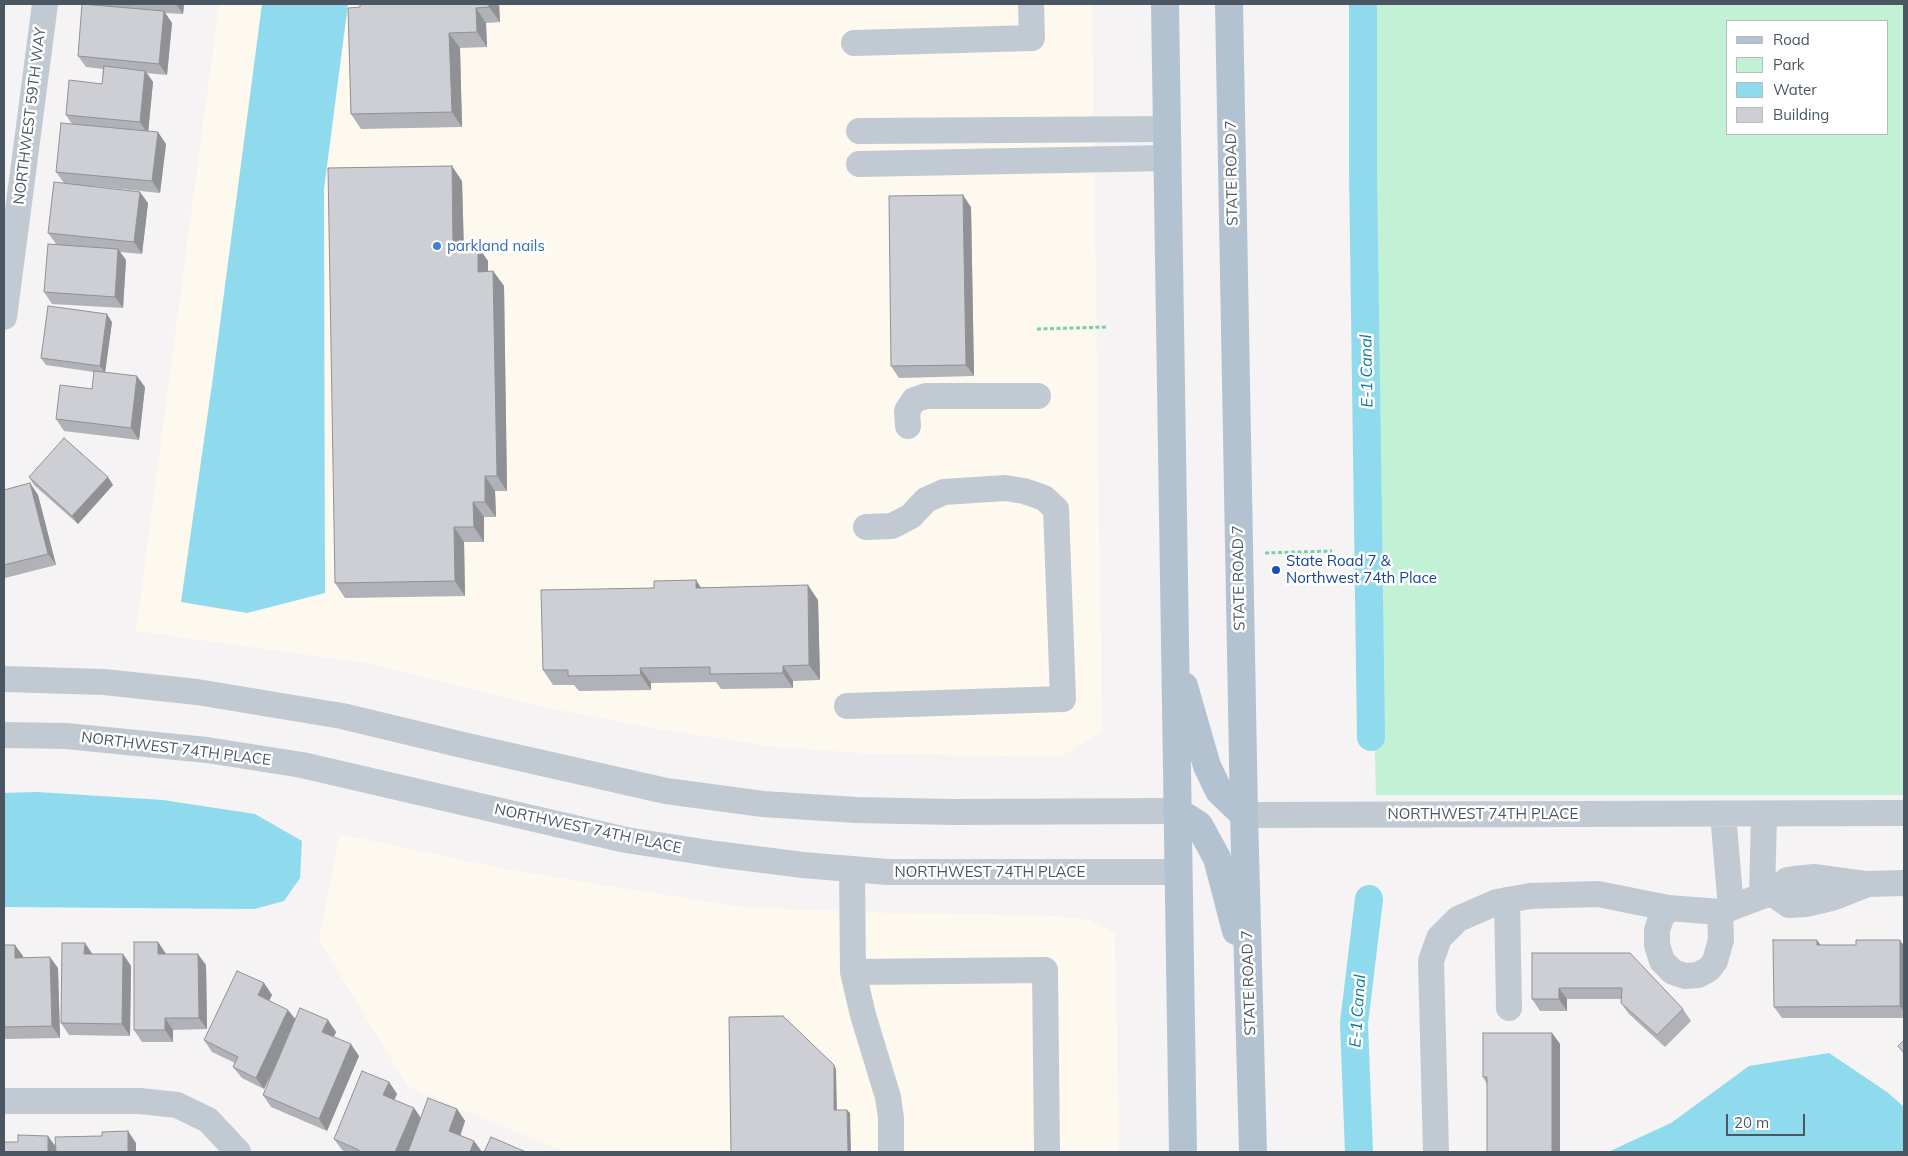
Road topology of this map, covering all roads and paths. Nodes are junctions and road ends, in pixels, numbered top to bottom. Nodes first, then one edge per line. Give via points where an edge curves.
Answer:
1 (45, 4) edge
2 (1031, 4) edge
3 (1165, 4) edge
4 (1229, 4) edge
5 (854, 43) dead end
6 (1168, 129) junction
7 (859, 132) dead end
8 (1168, 158) junction
9 (859, 164) dead end
10 (4, 317) edge
11 (1108, 327) dead end
12 (1037, 329) dead end
13 (1038, 396) dead end
14 (908, 426) dead end
15 (866, 527) dead end
16 (1332, 551) dead end
17 (1239, 554) junction
18 (1174, 649) junction
19 (4, 679) edge
20 (847, 706) dead end
21 (4, 735) edge
22 (1177, 811) junction
23 (1904, 813) edge
24 (1244, 814) junction
25 (1723, 814) junction
26 (1764, 814) junction
27 (852, 869) junction
28 (1178, 872) junction
29 (1904, 883) edge
30 (1768, 895) junction
31 (1507, 900) junction
32 (1668, 908) junction
33 (1725, 910) junction
34 (853, 972) junction
35 (1249, 983) junction
36 (1509, 1008) dead end
37 (4, 1101) edge
38 (238, 1152) edge
39 (891, 1152) edge
40 (1047, 1152) edge
41 (1183, 1152) edge
42 (1253, 1152) edge
43 (1436, 1152) edge

1 - 10 street, NORTHWEST 59TH WAY
2 - 5 street via 1032,38
3 - 6 main road
4 - 17 main road, STATE ROAD 7
6 - 7 street
6 - 8 main road
8 - 9 street
8 - 18 main road
11 - 12 path
13 - 14 street via 926,396 914,400 907,411
15 - 20 street via 892,526 911,516 926,500 944,492 1005,488 1044,498 1056,509 1063,699
16 - 17 path
17 - 24 main road, STATE ROAD 7
18 - 22 main road
18 - 24 main road via 1207,766 1219,791
19 - 22 street via 104,682 197,692 342,716 666,791 762,804 943,812
21 - 27 street, NORTHWEST 74TH PLACE via 66,736 217,751 302,765 626,840 803,866
22 - 28 main road
22 - 35 main road via 1199,825 1218,858
23 - 26 street, NORTHWEST 74TH PLACE
24 - 25 street, NORTHWEST 74TH PLACE
24 - 35 main road, STATE ROAD 7
25 - 26 street, NORTHWEST 74TH PLACE
25 - 33 street
26 - 30 street
27 - 28 street, NORTHWEST 74TH PLACE via 888,872
27 - 34 street
28 - 41 main road
29 - 30 street via 1868,884 1814,877 1788,880
30 - 33 street
31 - 32 street via 1598,894
31 - 36 street
31 - 43 street via 1458,920 1439,938 1432,961
32 - 33 street
32 - 33 street via 1657,930 1656,945 1662,961 1673,972 1685,976 1698,975 1715,961 1720,950
34 - 39 street via 888,1097
34 - 40 street via 1045,970
35 - 42 main road, STATE ROAD 7
37 - 38 street via 140,1101 177,1105 208,1120

